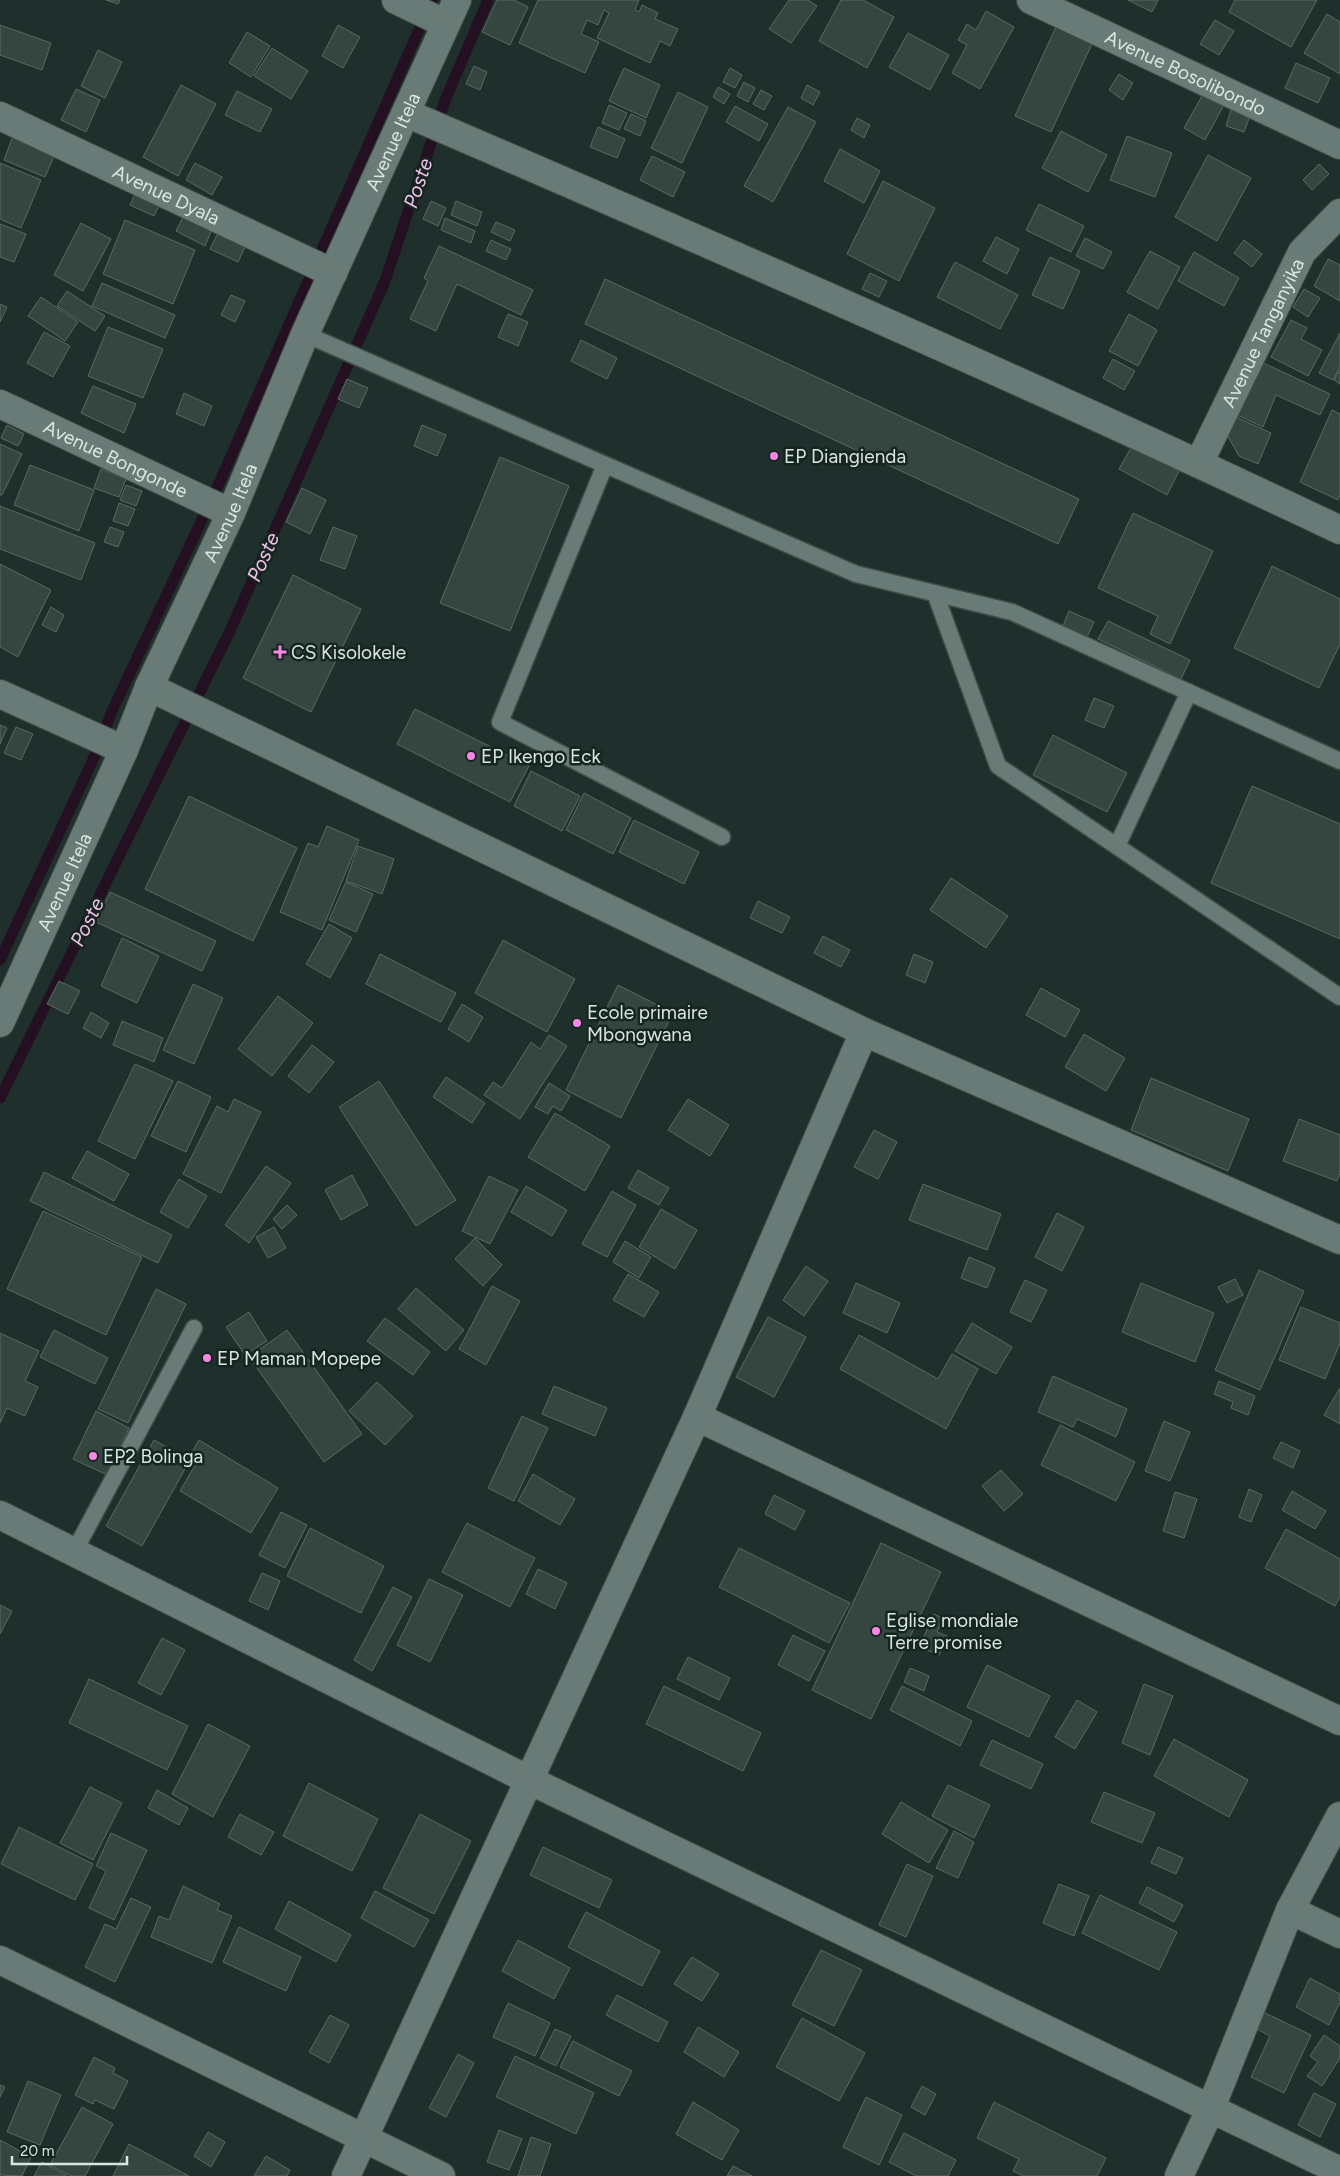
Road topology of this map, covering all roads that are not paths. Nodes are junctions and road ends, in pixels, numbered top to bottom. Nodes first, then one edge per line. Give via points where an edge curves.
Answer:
1 (396, 0) edge
2 (1031, 0) edge
3 (452, 12) edge
4 (406, 112) junction
5 (0, 116) edge
6 (1340, 145) edge
7 (1340, 213) edge
8 (334, 273) junction
9 (306, 334) junction
10 (0, 404) edge
11 (1199, 463) junction
12 (605, 465) junction
13 (230, 513) junction
14 (1340, 530) edge
15 (935, 594) junction
16 (149, 687) junction
17 (1189, 692) junction
18 (0, 694) edge
19 (124, 750) junction
20 (1340, 760) edge
21 (722, 836) dead end
22 (1117, 846) junction
23 (1340, 997) edge
24 (0, 1023) edge
25 (864, 1032) junction
26 (1340, 1240) edge
27 (194, 1328) dead end
28 (697, 1417) junction
29 (0, 1515) edge
30 (74, 1552) junction
31 (1340, 1721) edge
32 (529, 1780) junction
33 (1340, 1816) edge
34 (1290, 1910) junction
35 (1340, 1934) edge
36 (0, 1960) edge
37 (1210, 2110) junction
38 (364, 2138) junction
39 (1340, 2171) edge
40 (346, 2176) edge
41 (441, 2176) edge
42 (1179, 2176) edge

1 - 3 street
2 - 6 street, Avenue Bosolibondo
3 - 4 street, Avenue Itela
4 - 8 street, Avenue Itela
4 - 11 street
5 - 8 street, Avenue Dyala
7 - 11 street, Avenue Tanganyika via 1302,252
8 - 9 street, Avenue Itela
9 - 12 lane
9 - 13 street, Avenue Itela
10 - 13 street, Avenue Bongonde
11 - 14 street
12 - 15 lane via 856,574
12 - 21 lane via 500,722
13 - 16 street, Avenue Itela
15 - 17 lane via 1012,612
15 - 22 lane via 998,766
16 - 19 street, Avenue Itela
16 - 25 street
17 - 20 lane
17 - 22 lane
18 - 19 street
19 - 24 street, Avenue Itela
22 - 23 lane
25 - 26 street
25 - 28 street
27 - 30 lane
28 - 31 street
28 - 32 street
29 - 30 street
30 - 32 street
32 - 37 street
32 - 38 street
33 - 34 street
34 - 35 street
34 - 37 street
36 - 38 street
37 - 39 street
37 - 42 street
38 - 40 street
38 - 41 street

